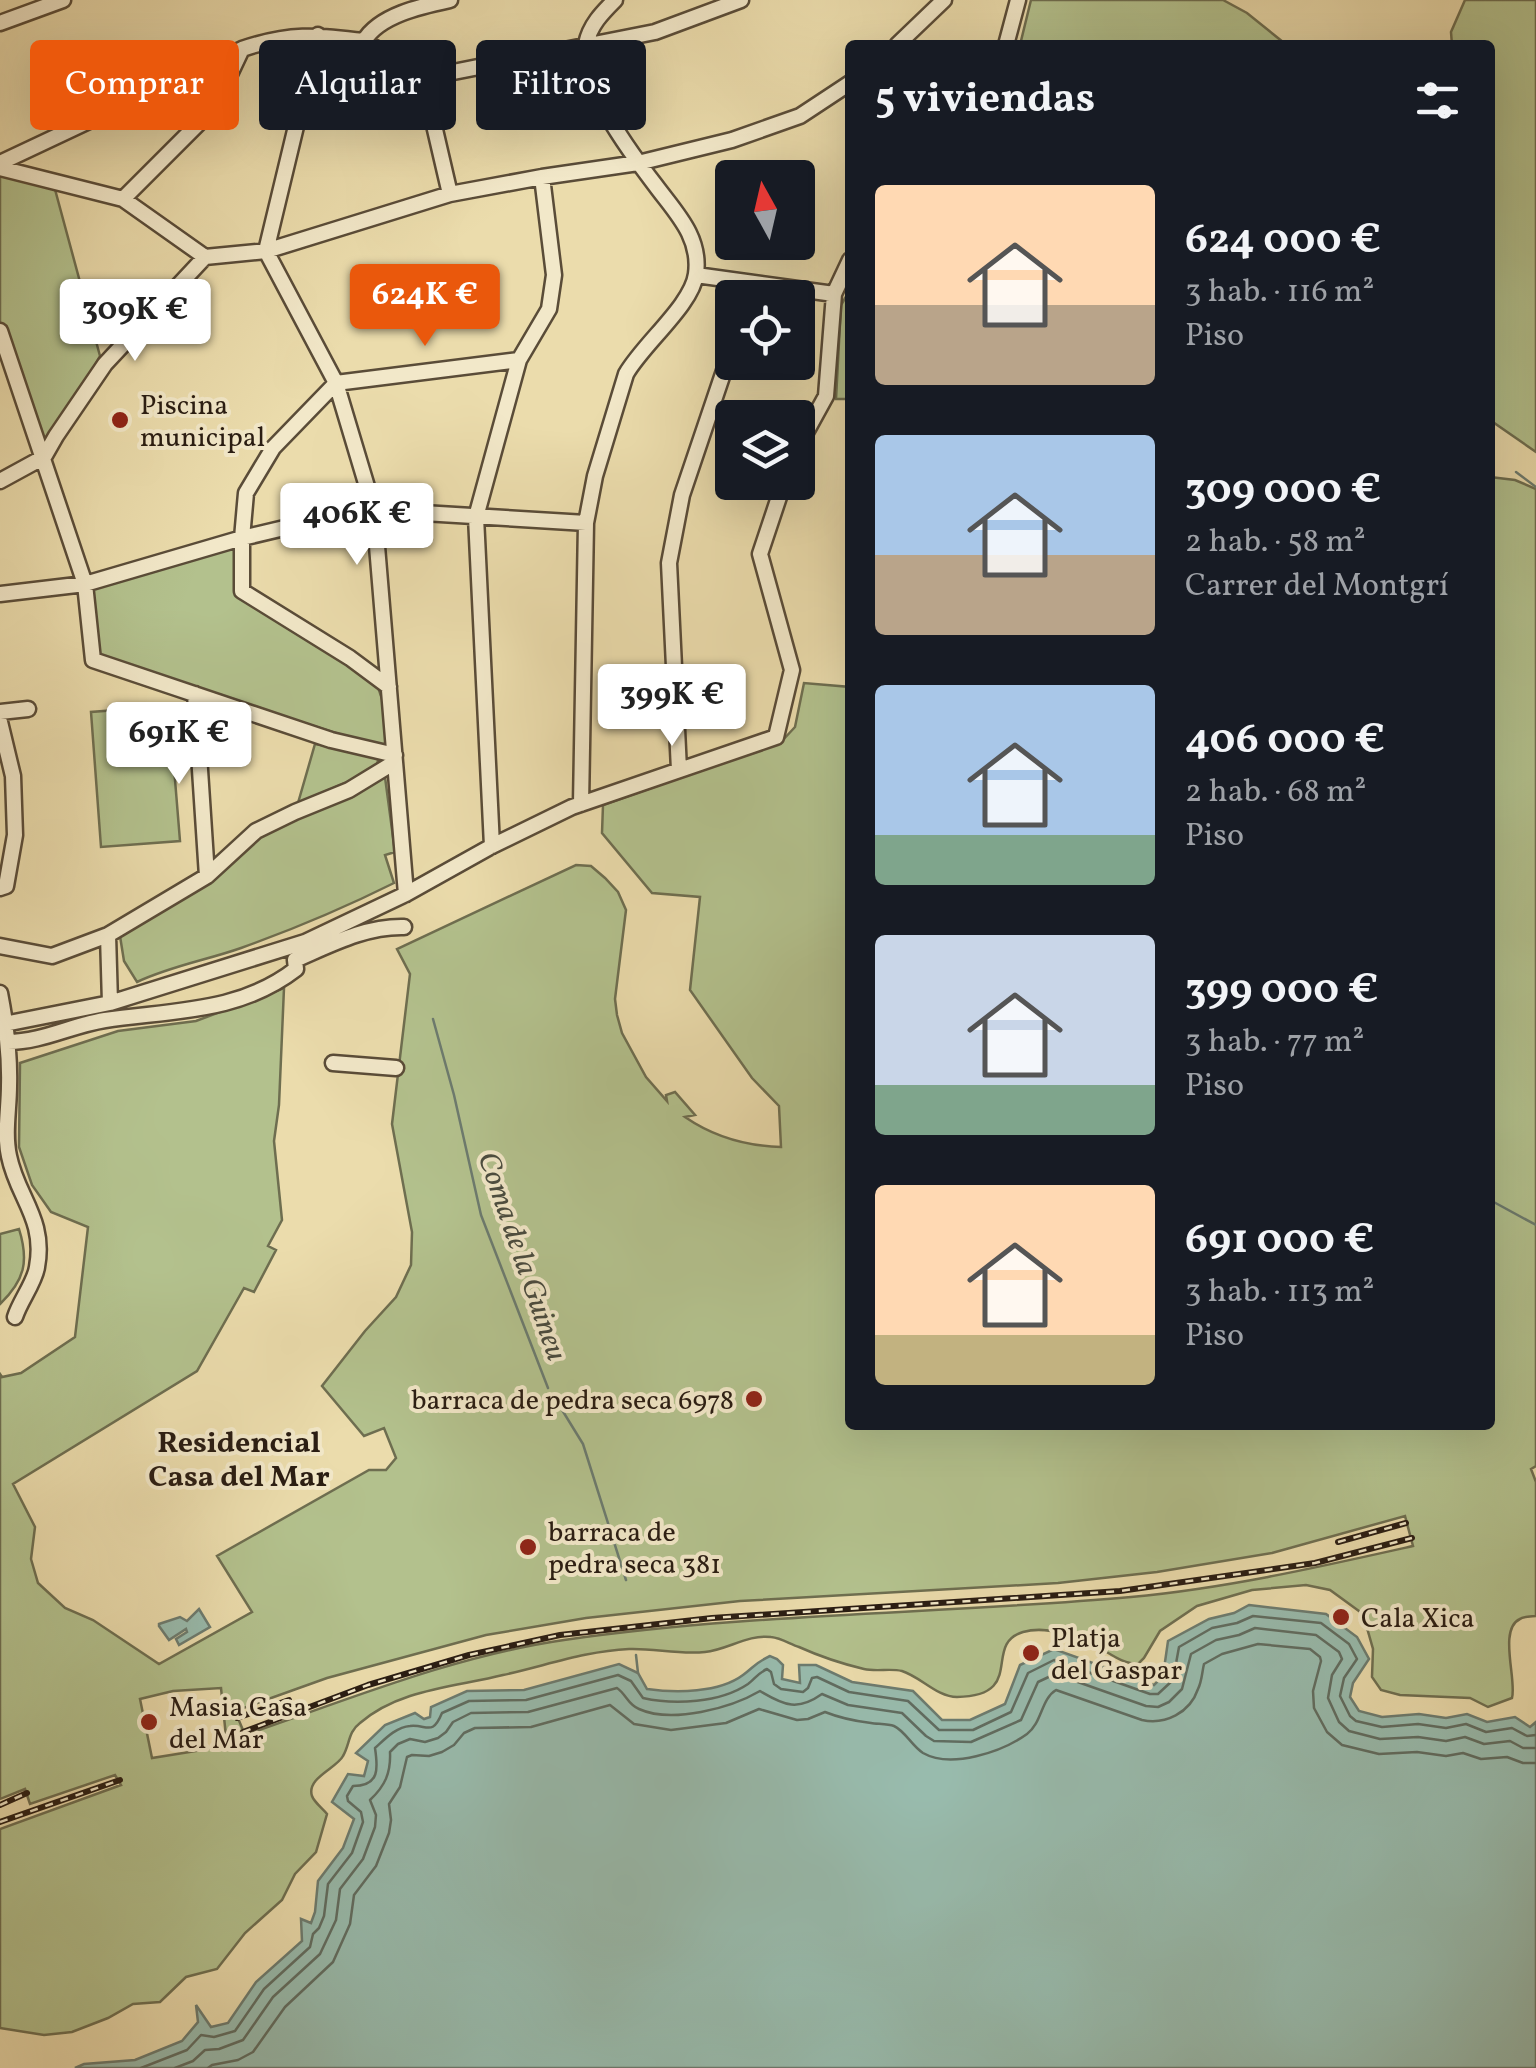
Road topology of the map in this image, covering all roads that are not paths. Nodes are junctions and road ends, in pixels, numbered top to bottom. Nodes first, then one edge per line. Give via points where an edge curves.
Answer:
1 (63, 0) edge
2 (450, 0) edge
3 (616, 0) edge
4 (742, 0) edge
5 (944, 0) edge
6 (1018, 0) edge
7 (10, 2) edge
8 (7, 21) edge
9 (318, 35) junction
10 (356, 40) edge
11 (365, 40) edge
12 (588, 40) edge
13 (618, 40) edge
14 (902, 40) edge
15 (1007, 40) edge
16 (242, 49) junction
17 (845, 86) edge
18 (435, 130) edge
19 (618, 130) edge
20 (638, 163) junction
21 (0, 165) edge
22 (542, 177) junction
23 (450, 194) junction
24 (123, 200) junction
25 (266, 251) junction
26 (205, 256) junction
27 (845, 271) edge
28 (696, 275) junction
29 (716, 280) edge
30 (815, 293) edge
31 (834, 294) junction
32 (0, 332) edge
33 (519, 360) junction
34 (721, 380) edge
35 (336, 382) junction
36 (815, 416) edge
37 (44, 458) junction
38 (0, 481) edge
39 (778, 500) edge
40 (374, 510) junction
41 (476, 517) junction
42 (586, 523) junction
43 (242, 538) junction
44 (85, 584) junction
45 (0, 594) edge
46 (389, 686) junction
47 (194, 694) junction
48 (28, 709) dead end
49 (0, 712) edge
50 (0, 722) edge
51 (395, 758) junction
52 (680, 770) junction
53 (6, 778) edge
54 (581, 804) junction
55 (8, 837) edge
56 (492, 846) junction
57 (207, 876) junction
58 (3, 887) edge
59 (406, 894) junction
60 (404, 927) dead end
61 (108, 935) junction
62 (0, 946) edge
63 (0, 993) edge
64 (110, 1002) junction
65 (3, 1025) edge
66 (8, 1042) junction
67 (333, 1063) dead end
68 (396, 1068) dead end
69 (15, 1316) dead end

1 - 8 street
2 - 11 street via 384,22
3 - 12 street via 599,15
4 - 13 street
5 - 14 street
6 - 15 street
7 - 8 street
9 - 10 street
9 - 16 street
9 - 25 street
16 - 21 street
16 - 24 street via 214,108
17 - 20 street via 800,116
18 - 23 street
19 - 20 street
20 - 22 street
20 - 28 street via 690,232
21 - 24 street
22 - 23 street
22 - 33 street via 554,275 550,309
23 - 25 street
24 - 26 street
25 - 26 street
25 - 35 street
26 - 37 street via 105,364
27 - 31 street
28 - 29 street
28 - 42 street via 686,299 626,374
30 - 31 street
31 - 36 street via 826,396
32 - 37 street
33 - 35 street
33 - 41 street
34 - 52 street via 682,494 669,562
35 - 40 street
35 - 43 street via 272,448 246,493
37 - 38 street
37 - 44 street
39 - 52 street via 760,554 792,670 776,737
40 - 41 street
40 - 43 street
40 - 46 street
41 - 42 street
41 - 56 street
42 - 54 street
43 - 44 street
43 - 46 street via 242,591
44 - 45 street
44 - 47 street via 93,660
46 - 51 street
47 - 51 street
47 - 57 street
48 - 49 street
50 - 53 street
51 - 57 street via 349,790 256,831
51 - 59 street
52 - 54 street
53 - 55 street
54 - 56 street
55 - 58 street
56 - 59 street
57 - 61 street
59 - 64 street via 305,942
60 - 66 street via 349,937 295,960 296,969 275,986 226,1005 104,1020
61 - 62 street via 52,956
61 - 64 street
63 - 65 street
64 - 65 street
65 - 66 street
66 - 69 street via 9,1156 38,1237 37,1271
67 - 68 street

